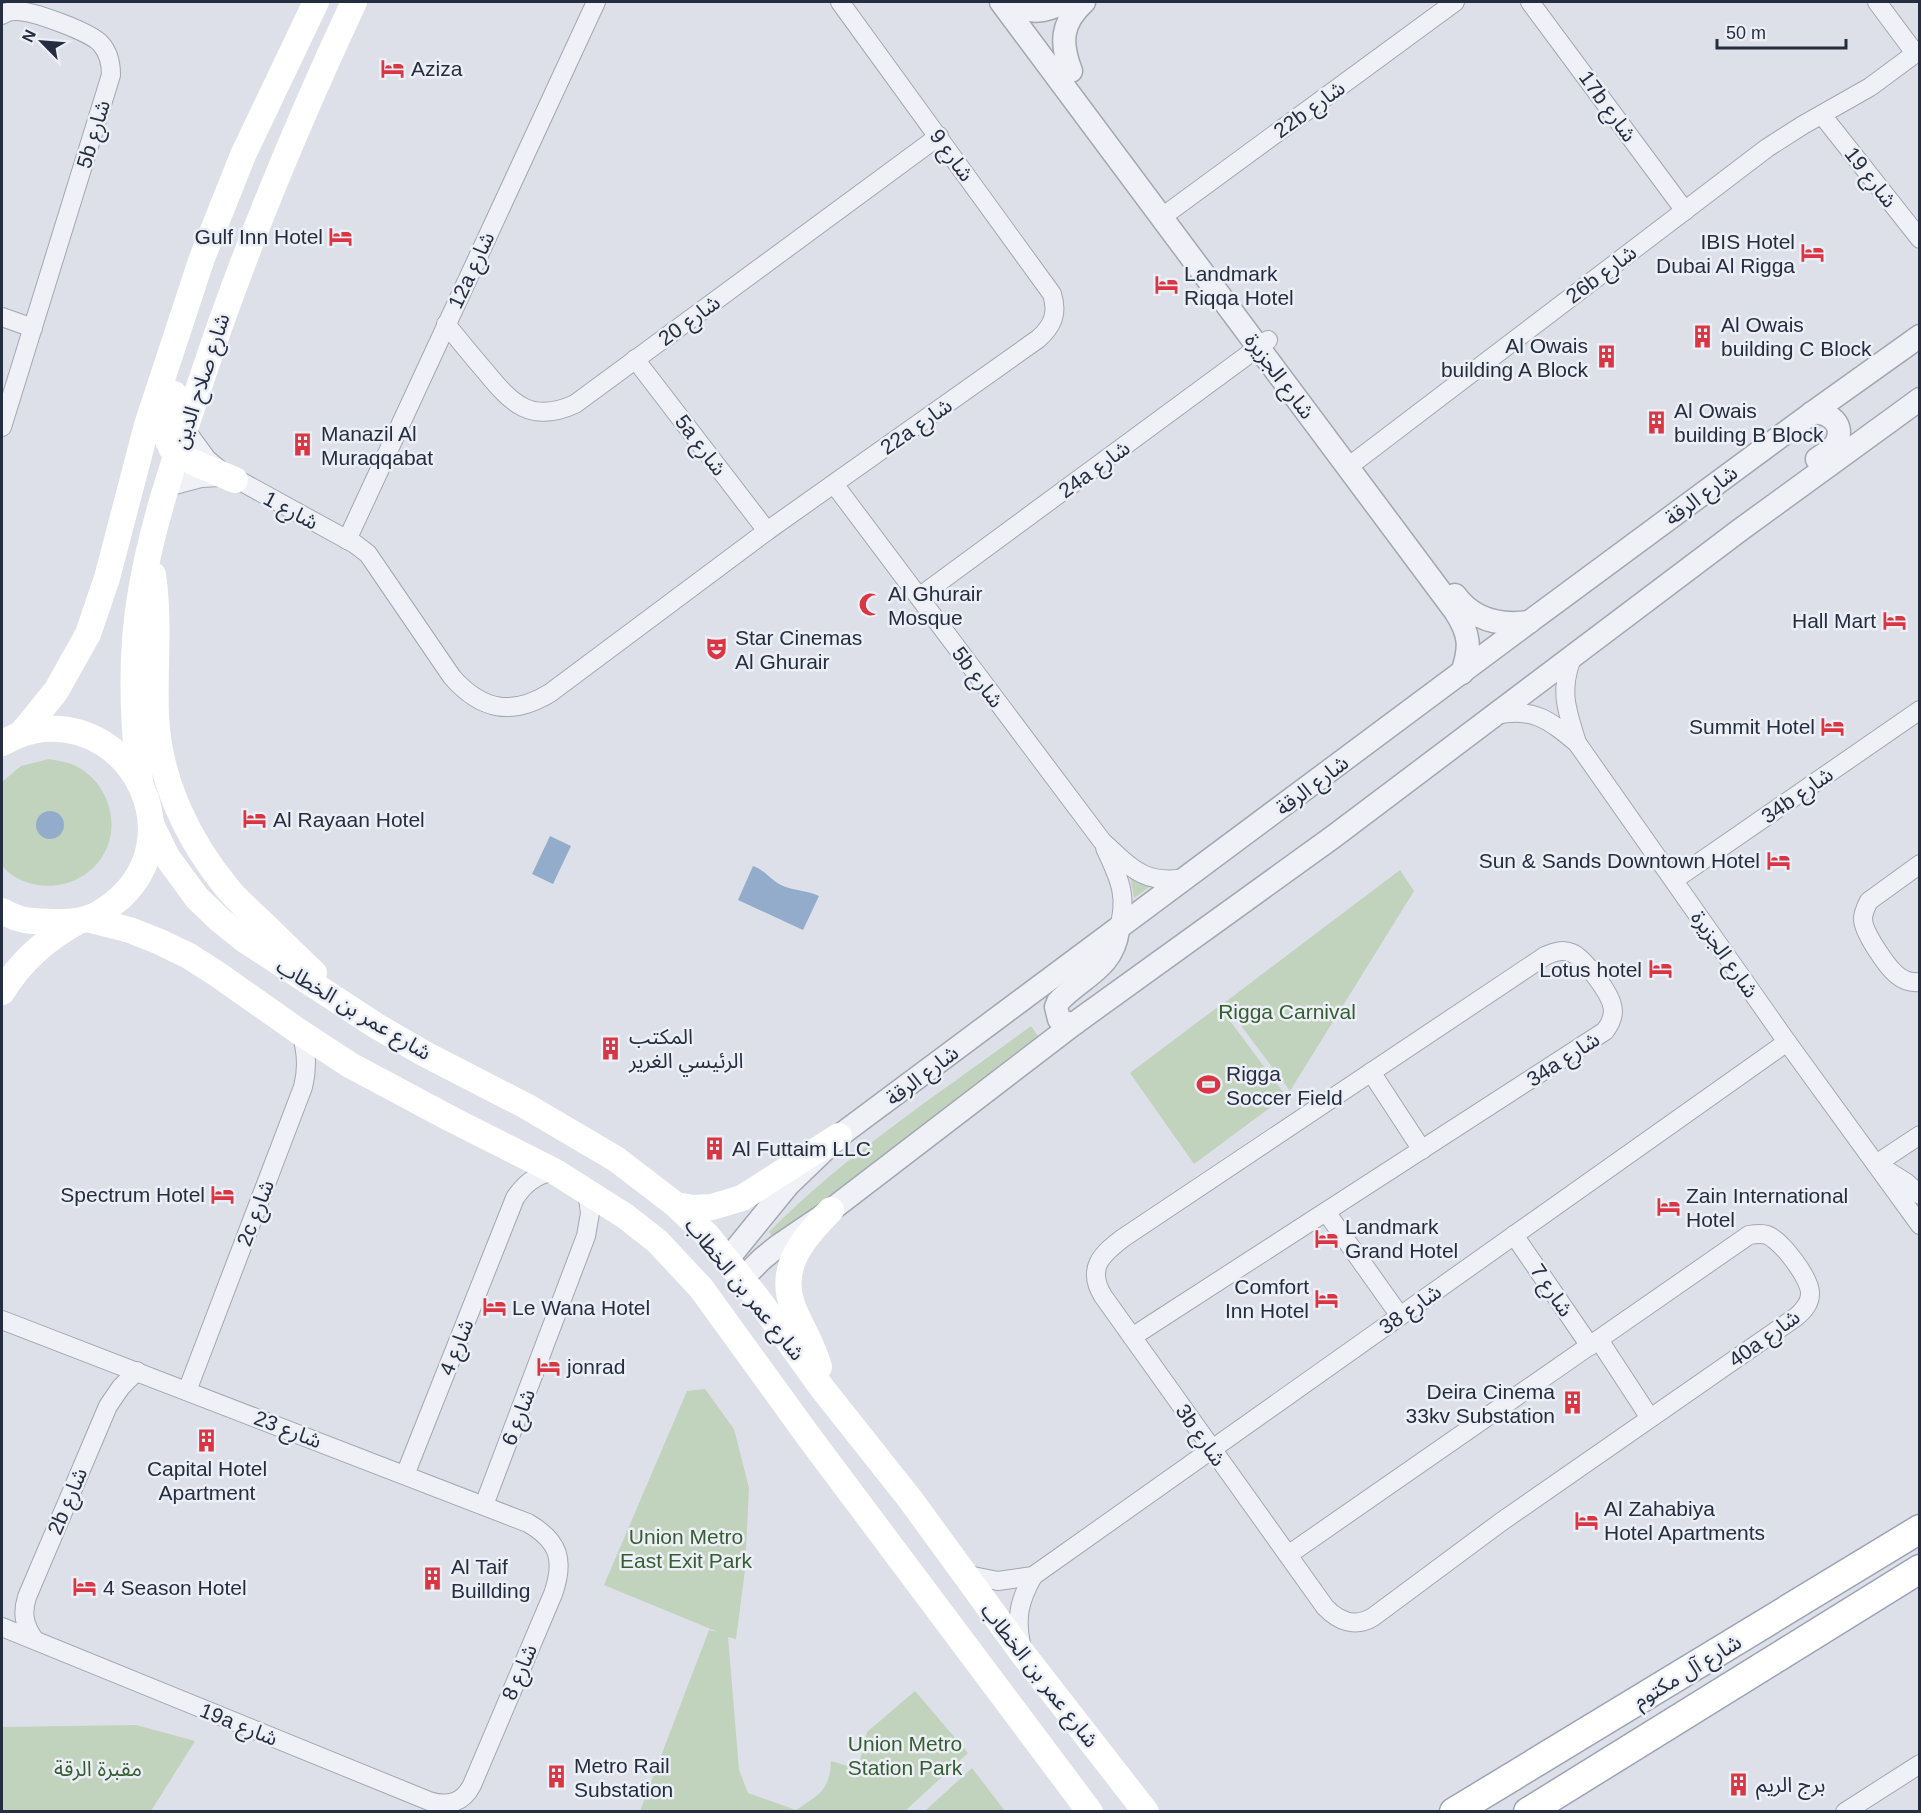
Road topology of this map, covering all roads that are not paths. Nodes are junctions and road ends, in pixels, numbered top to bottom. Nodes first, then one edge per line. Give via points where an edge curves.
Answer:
1 (354, 2) edge
2 (596, 2) edge
3 (840, 2) edge
4 (1001, 2) edge
5 (1066, 2) edge
6 (1084, 2) edge
7 (1455, 2) edge
8 (1530, 2) edge
9 (1877, 2) edge
10 (315, 3) edge
11 (1020, 4) edge
12 (2, 15) edge
13 (1027, 36) junction
14 (1917, 51) edge
15 (1071, 71) junction
16 (1822, 115) junction
17 (939, 136) junction
18 (1685, 211) junction
19 (1167, 213) junction
20 (1920, 239) edge
21 (195, 278) junction
22 (1056, 313) joint
23 (2, 317) edge
24 (446, 324) junction
25 (33, 328) junction
26 (1920, 336) edge
27 (1263, 344) junction
28 (635, 359) junction
29 (1920, 399) edge
30 (1812, 412) junction
31 (2, 427) edge
32 (185, 429) junction
33 (176, 455) junction
34 (1352, 464) junction
35 (235, 480) junction
36 (834, 484) junction
37 (166, 487) junction
38 (1740, 530) junction
39 (767, 531) junction
40 (347, 540) junction
41 (149, 549) junction
42 (919, 597) junction
43 (1529, 622) junction
44 (1572, 658) junction
45 (1462, 673) junction
46 (1920, 710) edge
47 (1496, 715) junction
48 (11, 738) edge
49 (1577, 742) junction
50 (140, 781) junction
51 (150, 824) junction
52 (1102, 841) junction
53 (1920, 864) edge
54 (1187, 878) junction
55 (1674, 880) junction
56 (2, 911) edge
57 (82, 921) junction
58 (1118, 930) junction
59 (1920, 982) edge
60 (2, 992) edge
61 (351, 1009) junction
62 (1076, 1023) junction
63 (301, 1034) junction
64 (1786, 1042) junction
65 (1371, 1072) junction
66 (1920, 1135) edge
67 (839, 1136) junction
68 (1422, 1150) junction
69 (1876, 1164) junction
70 (554, 1171) junction
71 (587, 1191) junction
72 (1920, 1195) edge
73 (676, 1205) junction
74 (831, 1209) junction
75 (1326, 1212) junction
76 (1920, 1226) edge
77 (1514, 1235) junction
78 (1123, 1238) joint
79 (734, 1269) junction
80 (700, 1288) junction
81 (718, 1311) junction
82 (1400, 1316) junction
83 (2, 1320) edge
84 (1132, 1336) junction
85 (1594, 1343) junction
86 (136, 1371) junction
87 (822, 1388) junction
88 (188, 1391) junction
89 (1650, 1418) junction
90 (1211, 1449) junction
91 (405, 1475) junction
92 (484, 1505) junction
93 (1920, 1529) edge
94 (1288, 1555) junction
95 (559, 1558) joint
96 (1920, 1569) edge
97 (963, 1574) junction
98 (1033, 1576) junction
99 (1350, 1623) joint
100 (2, 1627) edge
101 (34, 1639) junction
102 (1023, 1654) junction
103 (1920, 1764) edge
104 (472, 1785) joint
105 (1090, 1812) edge
106 (1146, 1812) edge
107 (1454, 1812) edge
108 (1528, 1812) edge
109 (1845, 1812) edge

1 - 32 main road, شارع صلاح الدين via 269,194
2 - 24 street, 12a شارع
3 - 17 street, شارع 9
4 - 13 street, شارع الجزيرة
5 - 11 street via 1043,10
6 - 15 street via 1066,25 1063,40
7 - 19 street, 22b شارع
8 - 18 street, 17b شارع
9 - 14 street
10 - 21 main road, شارع صلاح الدين via 243,155
11 - 13 street
11 - 15 street, شارع الجزيرة
12 - 25 street, 5b شارع via 27,13 85,32 102,45 111,64 109,85
13 - 19 street, شارع الجزيرة
14 - 16 street, 26b شارع via 1870,87
15 - 19 street, شارع الجزيرة
16 - 18 street, 26b شارع via 1767,148
16 - 20 street, شارع 19
17 - 22 street, شارع 9 via 1052,294
17 - 28 street, شارع 20
18 - 34 street, 26b شارع
19 - 27 street, شارع الجزيرة
21 - 33 main road via 199,308 165,428 166,439
21 - 48 main road, شارع صلاح الدين via 147,425 99,607 66,676 39,713
22 - 36 street, 22a شارع via 1038,339
23 - 25 street
24 - 28 street, شارع 20 via 504,395 530,411 554,412 575,404
24 - 40 street, 12a شارع
25 - 31 street, 5b شارع
26 - 30 street, شارع الرقة
27 - 34 street, شارع الجزيرة
27 - 42 street, 24a شارع
28 - 39 street, 5a شارع
29 - 38 street
30 - 38 street via 1830,415 1839,431 1837,441 1759,502
30 - 43 street, شارع الرقة
32 - 33 main road, شارع صلاح الدين
32 - 35 street, شارع 1 via 207,459
33 - 35 main road
33 - 37 main road, شارع صلاح الدين
34 - 43 street, شارع الجزيرة via 1465,607 1495,622
34 - 45 street, شارع الجزيرة via 1464,624 1468,656
35 - 37 street, شارع 1 via 201,478
35 - 40 street, شارع 1
36 - 39 street, 22a شارع
36 - 42 street, 5b شارع
37 - 41 main road, شارع صلاح الدين
38 - 44 street
39 - 40 street, شارع 1 via 550,693 516,708 480,702 464,691 368,554
41 - 50 main road, شارع صلاح الدين via 133,675
41 - 61 main road via 157,615 156,719 170,789 184,822 201,854 230,892
42 - 52 street, 5b شارع
43 - 45 street, شارع الرقة
44 - 47 street
44 - 49 street, شارع الجزيرة via 1564,689
45 - 54 street, شارع الرقة
46 - 55 street, 34b شارع
47 - 49 street, شارع الجزيرة via 1529,713 1545,718
47 - 62 street
48 - 50 main road via 44,729 68,729 90,736 127,762
49 - 55 street, شارع الجزيرة
50 - 51 main road
51 - 57 main road via 148,848 140,871 126,892 108,908
51 - 61 main road, شارع عمر بن الخطاب via 178,873 220,920
52 - 54 street, 5b شارع via 1138,872 1154,879
52 - 58 street, 5b شارع via 1124,900
53 - 59 street via 1869,901 1863,920 1870,938 1898,976
54 - 58 street, شارع الرقة
55 - 64 street, شارع الجزيرة
56 - 57 main road, شارع عمر بن الخطاب via 22,921
57 - 60 main road via 32,953
57 - 63 main road, شارع عمر بن الخطاب via 130,930 189,956
58 - 62 street via 1106,961 1058,1002 1059,1019
58 - 67 street, شارع الرقة
61 - 73 main road, شارع عمر بن الخطاب via 423,1053 573,1133
62 - 74 street
63 - 70 main road, شارع عمر بن الخطاب via 392,1088
63 - 88 street, 2c شارع via 307,1060 303,1087
64 - 69 street, شارع الجزيرة
64 - 77 street, شارع 38
65 - 68 street
65 - 68 street, 34a شارع via 1553,952 1580,957 1609,996 1613,1014 1605,1031
65 - 78 street, 34a شارع
66 - 69 street
67 - 73 main road via 742,1198 712,1207
67 - 79 street, شارع الرقة via 788,1185
68 - 75 street, 34a شارع
69 - 72 street, شارع الجزيرة
69 - 76 street, شارع الجزيرة
70 - 71 main road, شارع عمر بن الخطاب
70 - 91 street, شارع 4 via 531,1179 515,1197
71 - 80 main road, شارع عمر بن الخطاب via 657,1241
71 - 92 street, شارع 6 via 590,1213 586,1236
73 - 79 main road, شارع عمر بن الخطاب
74 - 79 street via 762,1259
74 - 87 main road via 798,1248 788,1282 793,1307 815,1354
75 - 82 street
75 - 84 street, 34a شارع
77 - 82 street, شارع 38
77 - 85 street, شارع 7
78 - 84 street, 3b شارع via 1101,1257 1095,1277 1103,1296
79 - 80 main road
79 - 81 main road
79 - 87 main road, شارع عمر بن الخطاب
80 - 81 main road, شارع عمر بن الخطاب
81 - 105 main road, شارع عمر بن الخطاب
82 - 90 street, شارع 38
83 - 86 street, شارع 23
84 - 90 street, 3b شارع
85 - 89 street, شارع 7
85 - 89 street, 40a شارع via 1749,1235 1758,1233 1775,1239 1805,1276 1810,1294 1803,1311
85 - 94 street, 40a شارع
86 - 88 street, شارع 23
86 - 101 street, 2b شارع via 108,1406 27,1597 25,1623
87 - 97 main road, شارع عمر بن الخطاب via 910,1499
88 - 91 street, شارع 23
89 - 99 street, 40a شارع via 1373,1617
90 - 94 street, 3b شارع
90 - 98 street, شارع 38
91 - 92 street, شارع 23
92 - 95 street, شارع 23 via 542,1531
93 - 107 main road, شارع آل مكتوم
94 - 99 street, 3b شارع via 1332,1614
95 - 104 street, شارع 8 via 553,1594
96 - 108 main road, شارع آل مكتوم
97 - 98 street, شارع 38 via 998,1581
97 - 102 main road, شارع عمر بن الخطاب
98 - 102 street, شارع 38 via 1018,1613
100 - 101 street, 19a شارع
101 - 104 street, 19a شارع via 429,1801 454,1802
102 - 106 main road, شارع عمر بن الخطاب
103 - 109 street

